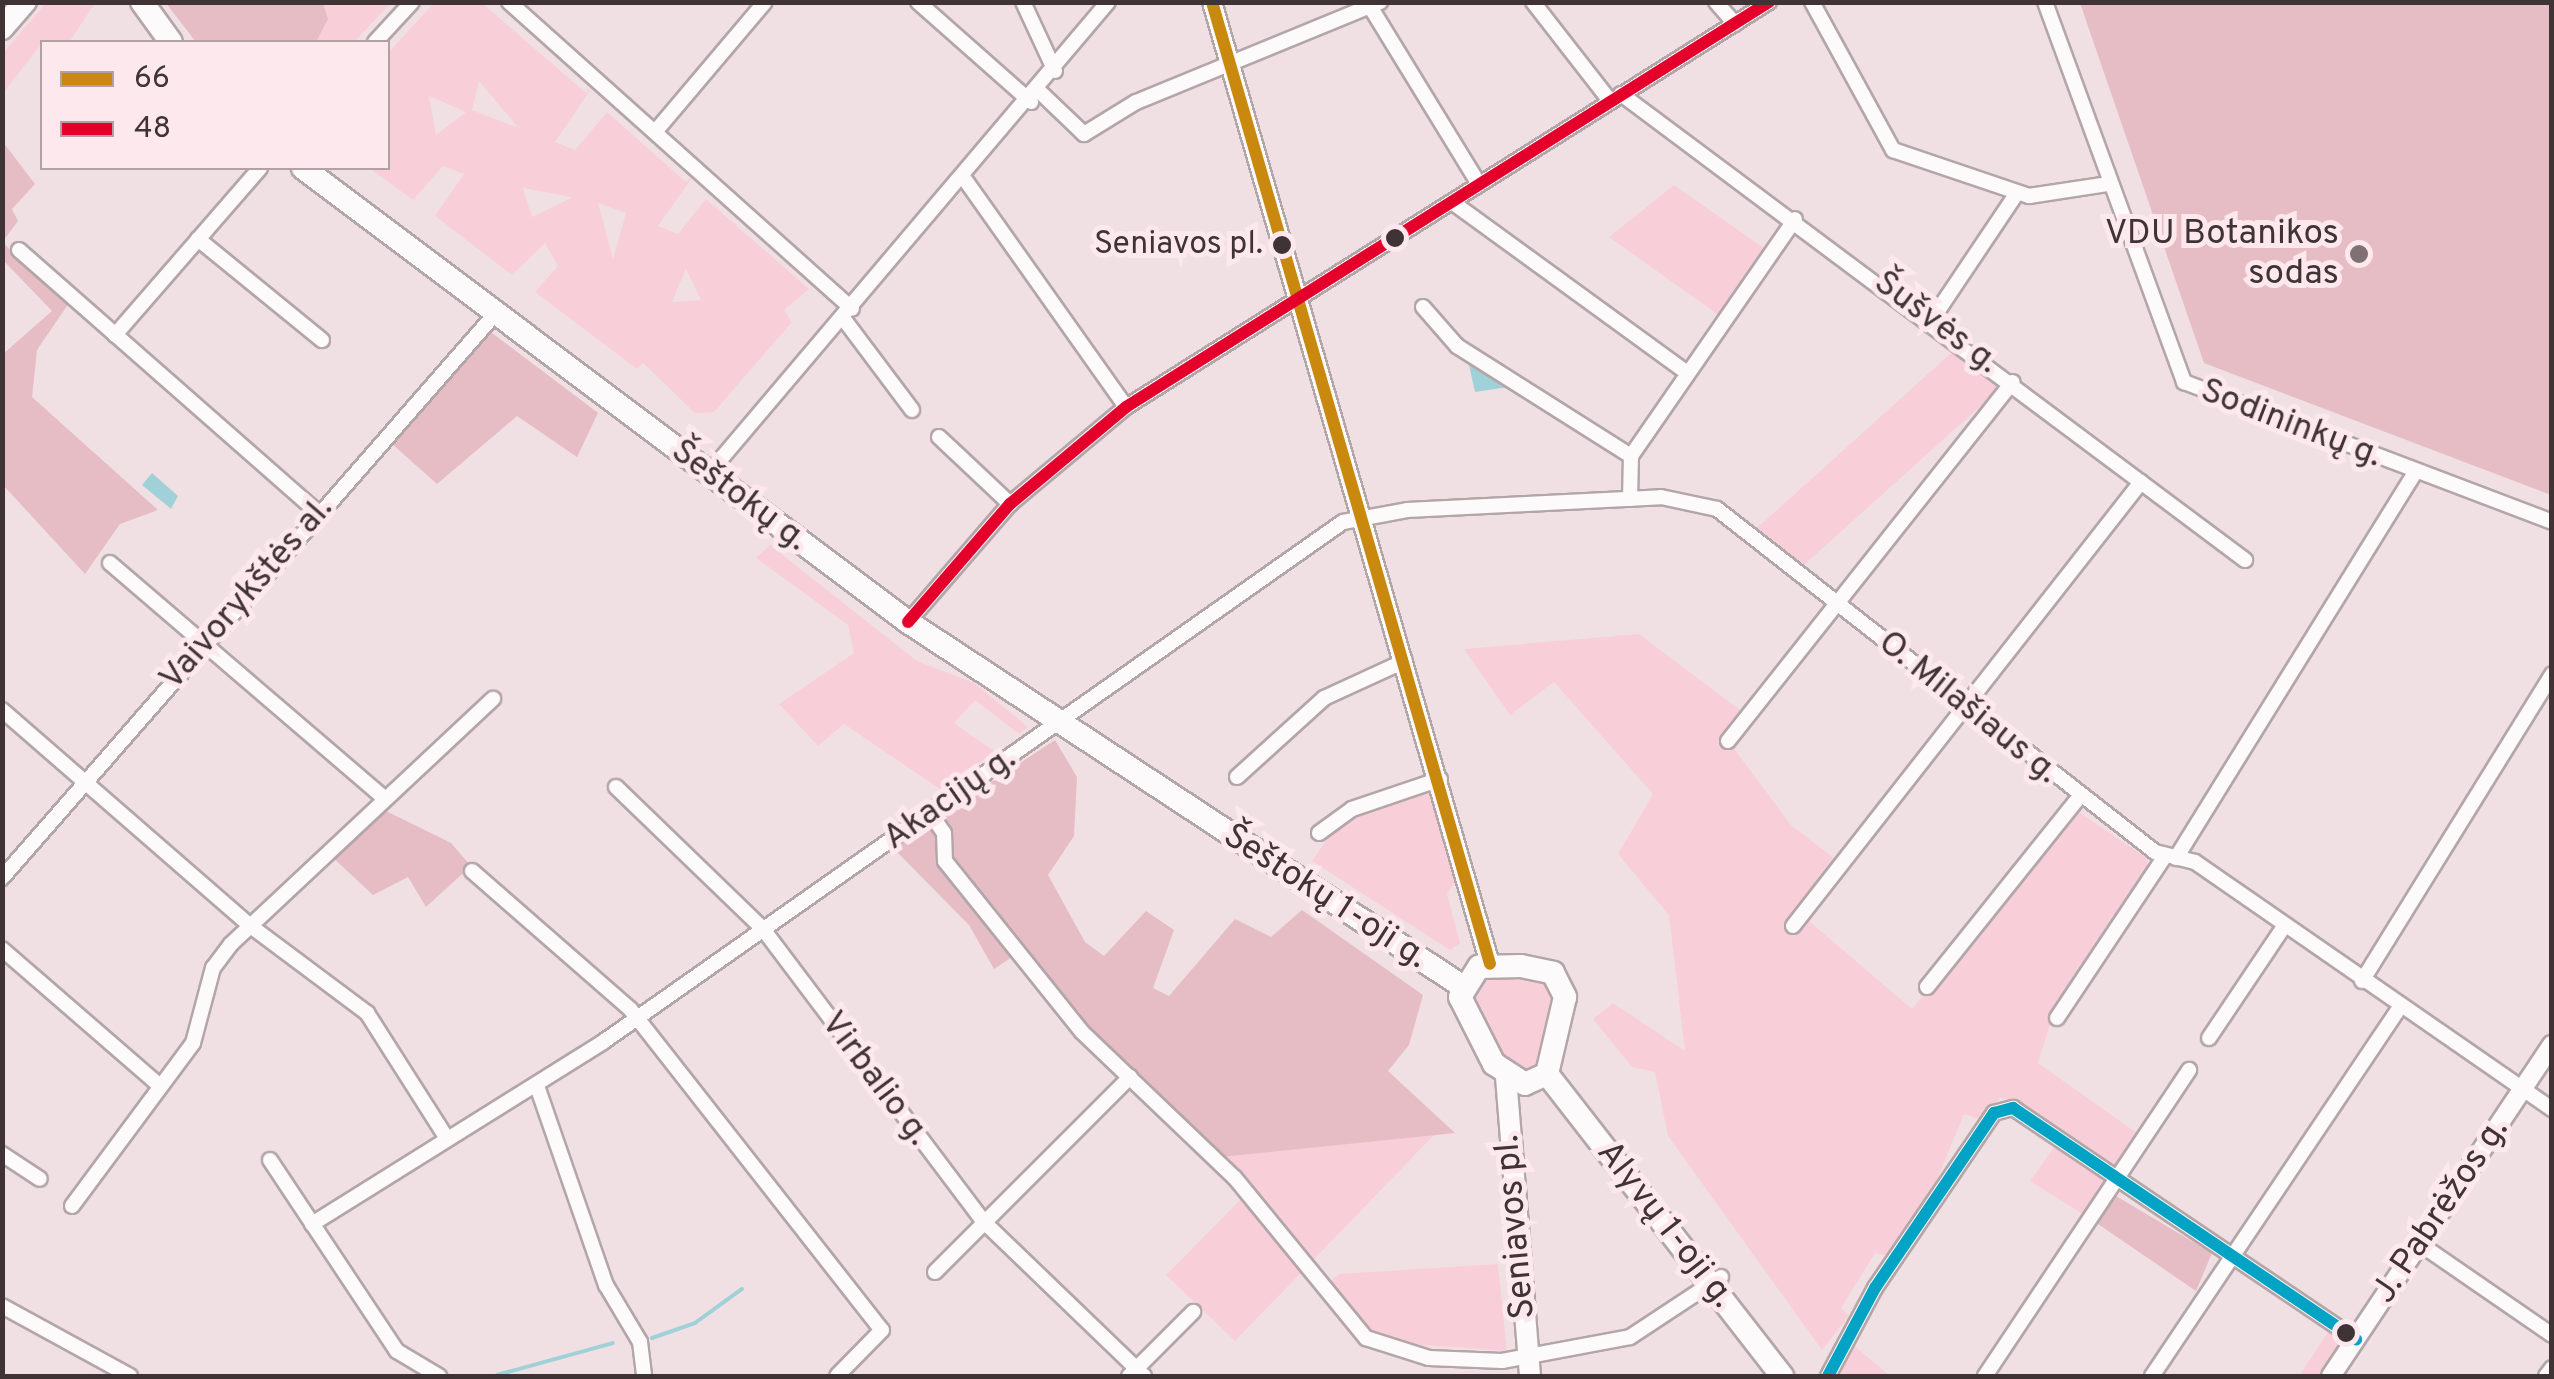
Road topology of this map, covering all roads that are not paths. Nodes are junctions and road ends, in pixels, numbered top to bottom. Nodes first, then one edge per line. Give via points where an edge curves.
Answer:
1 (25, 2) edge
2 (142, 2) edge
3 (412, 2) edge
4 (508, 2) edge
5 (764, 2) edge
6 (918, 2) edge
7 (1023, 2) edge
8 (1108, 2) edge
9 (1212, 2) edge
10 (1534, 2) edge
11 (1716, 2) edge
12 (1769, 2) edge
13 (1812, 2) edge
14 (2044, 2) edge
15 (1373, 4) edge
16 (1735, 24) junction
17 (2, 28) edge
18 (170, 40) edge
19 (377, 40) edge
20 (1231, 66) junction
21 (1056, 71) junction
22 (1036, 97) junction
23 (1616, 98) junction
24 (655, 132) junction
25 (258, 170) edge
26 (306, 170) edge
27 (966, 180) junction
28 (1478, 184) junction
29 (2107, 184) junction
30 (2017, 193) junction
31 (1452, 202) junction
32 (1795, 219) junction
33 (198, 239) junction
34 (19, 250) dead end
35 (1300, 293) junction
36 (1423, 307) dead end
37 (496, 313) junction
38 (848, 314) junction
39 (1933, 318) junction
40 (115, 335) junction
41 (322, 340) dead end
42 (1686, 372) junction
43 (2013, 382) junction
44 (1126, 407) junction
45 (912, 410) dead end
46 (939, 436) dead end
47 (1631, 456) junction
48 (2416, 472) junction
49 (709, 474) junction
50 (2141, 482) junction
51 (1630, 499) junction
52 (1010, 504) junction
53 (316, 512) junction
54 (1364, 515) junction
55 (2552, 522) edge
56 (2245, 560) dead end
57 (110, 563) dead end
58 (1836, 602) junction
59 (908, 622) junction
60 (204, 644) junction
61 (1405, 661) junction
62 (2552, 674) edge
63 (493, 699) dead end
64 (1968, 708) junction
65 (2, 710) edge
66 (1056, 724) junction
67 (1728, 741) dead end
68 (1236, 778) dead end
69 (1440, 779) junction
70 (84, 782) junction
71 (616, 787) dead end
72 (2079, 796) junction
73 (383, 797) junction
74 (1188, 806) joint
75 (930, 813) junction
76 (1319, 833) dead end
77 (2170, 857) junction
78 (472, 871) dead end
79 (2, 878) edge
80 (248, 924) junction
81 (1793, 926) dead end
82 (2283, 928) junction
83 (763, 929) junction
84 (2, 948) edge
85 (1490, 964) junction
86 (2362, 981) junction
87 (1462, 986) junction
88 (1928, 988) dead end
89 (2400, 1008) junction
90 (637, 1018) junction
91 (2057, 1018) dead end
92 (2209, 1038) dead end
93 (2552, 1046) edge
94 (2189, 1070) dead end
95 (1547, 1074) junction
96 (1506, 1077) junction
97 (1130, 1078) junction
98 (159, 1085) junction
99 (536, 1086) junction
100 (2518, 1095) junction
101 (2552, 1110) edge
102 (446, 1137) junction
103 (2, 1154) edge
104 (270, 1160) dead end
105 (40, 1179) dead end
106 (2118, 1184) junction
107 (72, 1206) dead end
108 (312, 1224) junction
109 (986, 1224) junction
110 (2420, 1244) junction
111 (2228, 1258) junction
112 (934, 1272) dead end
113 (1716, 1281) junction
114 (2, 1306) edge
115 (1193, 1312) dead end
116 (2552, 1334) edge
117 (2356, 1340) junction
118 (1527, 1354) junction
119 (2552, 1368) edge
120 (1137, 1374) edge
121 (130, 1376) edge
122 (439, 1376) edge
123 (644, 1376) edge
124 (838, 1376) edge
125 (1530, 1376) edge
126 (1782, 1376) edge
127 (1828, 1376) edge
128 (1985, 1376) edge
129 (2152, 1376) edge
130 (2331, 1376) edge
131 (2546, 1376) edge

1 - 17 main road
2 - 18 main road
3 - 19 street
4 - 24 street
5 - 24 street
6 - 22 street
7 - 21 street
8 - 21 street
9 - 20 street
10 - 23 street, Šušvės g.
11 - 16 street
12 - 16 street
13 - 30 street via 1893,150
14 - 29 street, Sodininkų g.
15 - 20 street
15 - 28 street
16 - 23 street
20 - 22 street via 1136,102 1084,134
20 - 35 street
21 - 22 street
22 - 27 street
23 - 28 street
23 - 32 street, Šušvės g.
24 - 38 street
25 - 33 street
26 - 37 main road, Šeštokų g.
27 - 38 street
27 - 44 street
28 - 31 street
29 - 30 street
29 - 48 street, Sodininkų g. via 2184,382
30 - 39 street
31 - 35 street
31 - 42 street
32 - 39 street, Šušvės g.
32 - 42 street
33 - 40 street
33 - 41 street
34 - 40 street
35 - 44 street
35 - 54 street
36 - 47 street via 1457,346
37 - 49 main road, Šeštokų g.
37 - 53 street, Vaivorykštės al.
38 - 45 street
38 - 49 street
39 - 43 street, Šušvės g.
40 - 53 street
42 - 47 street
43 - 50 street, Šušvės g.
43 - 58 street
44 - 52 street
46 - 52 street
47 - 51 street
48 - 55 street, Sodininkų g.
48 - 77 street
49 - 59 main road, Šeštokų g.
50 - 56 street, Šušvės g.
50 - 64 street
51 - 54 street, O. Milašiaus g.
51 - 58 street, O. Milašiaus g. via 1717,510
52 - 59 street
53 - 60 street, Vaivorykštės al.
54 - 61 street
54 - 66 street, Akacijų g.
57 - 60 street
58 - 64 street, O. Milašiaus g.
58 - 67 street
59 - 66 main road, Šeštokų g.
60 - 70 street, Vaivorykštės al.
60 - 73 street
61 - 68 street via 1324,698
61 - 69 street
62 - 86 street
63 - 73 street
64 - 72 street, O. Milašiaus g.
64 - 81 street
65 - 70 street
66 - 74 main road, Šeštokų g.
66 - 75 street, Akacijų g.
69 - 76 street via 1352,809
69 - 85 street
70 - 79 street, Vaivorykštės al.
70 - 80 street
71 - 83 street, Virbalio g.
72 - 77 street, O. Milašiaus g.
72 - 88 street
73 - 80 street
74 - 87 main road, Šeštokų 1-oji g.
75 - 83 street, Akacijų g.
75 - 97 street via 944,833 945,862
77 - 82 street, O. Milašiaus g.
77 - 91 street
78 - 90 street
80 - 98 street via 213,968 193,1043
80 - 102 street via 367,1012
82 - 86 street, O. Milašiaus g.
82 - 92 street
83 - 90 street, Akacijų g.
83 - 109 street, Virbalio g.
84 - 98 street
85 - 87 main road
85 - 95 main road via 1546,970 1562,983
86 - 89 street, O. Milašiaus g.
87 - 96 main road, Seniavos pl. via 1464,1015
89 - 100 street, O. Milašiaus g.
89 - 111 street
90 - 99 street, Akacijų g.
90 - 124 street via 882,1330
93 - 100 street, J. Pabrėžos g.
94 - 106 street
95 - 96 main road, Seniavos pl. via 1525,1084
95 - 113 main road, Alyvų 1-oji g.
96 - 118 main road, Seniavos pl.
97 - 109 street
97 - 118 street via 1235,1178 1275,1238 1381,1346 1452,1360
98 - 107 street
99 - 102 street, Akacijų g.
99 - 123 street via 606,1285 640,1342
100 - 101 street, O. Milašiaus g.
100 - 110 street, J. Pabrėžos g.
102 - 108 street, Akacijų g.
103 - 105 street
104 - 108 street
106 - 111 street
106 - 127 street via 2013,1108 1994,1113 1875,1288
106 - 128 street
108 - 122 street via 397,1351
109 - 112 street
109 - 120 street, Virbalio g.
110 - 116 street
110 - 117 street, J. Pabrėžos g.
111 - 117 street
111 - 129 street
113 - 118 street via 1630,1337
113 - 126 main road, Alyvų 1-oji g.
114 - 121 street
115 - 120 street
117 - 130 street, J. Pabrėžos g.
118 - 125 main road, Seniavos pl.
119 - 131 street

